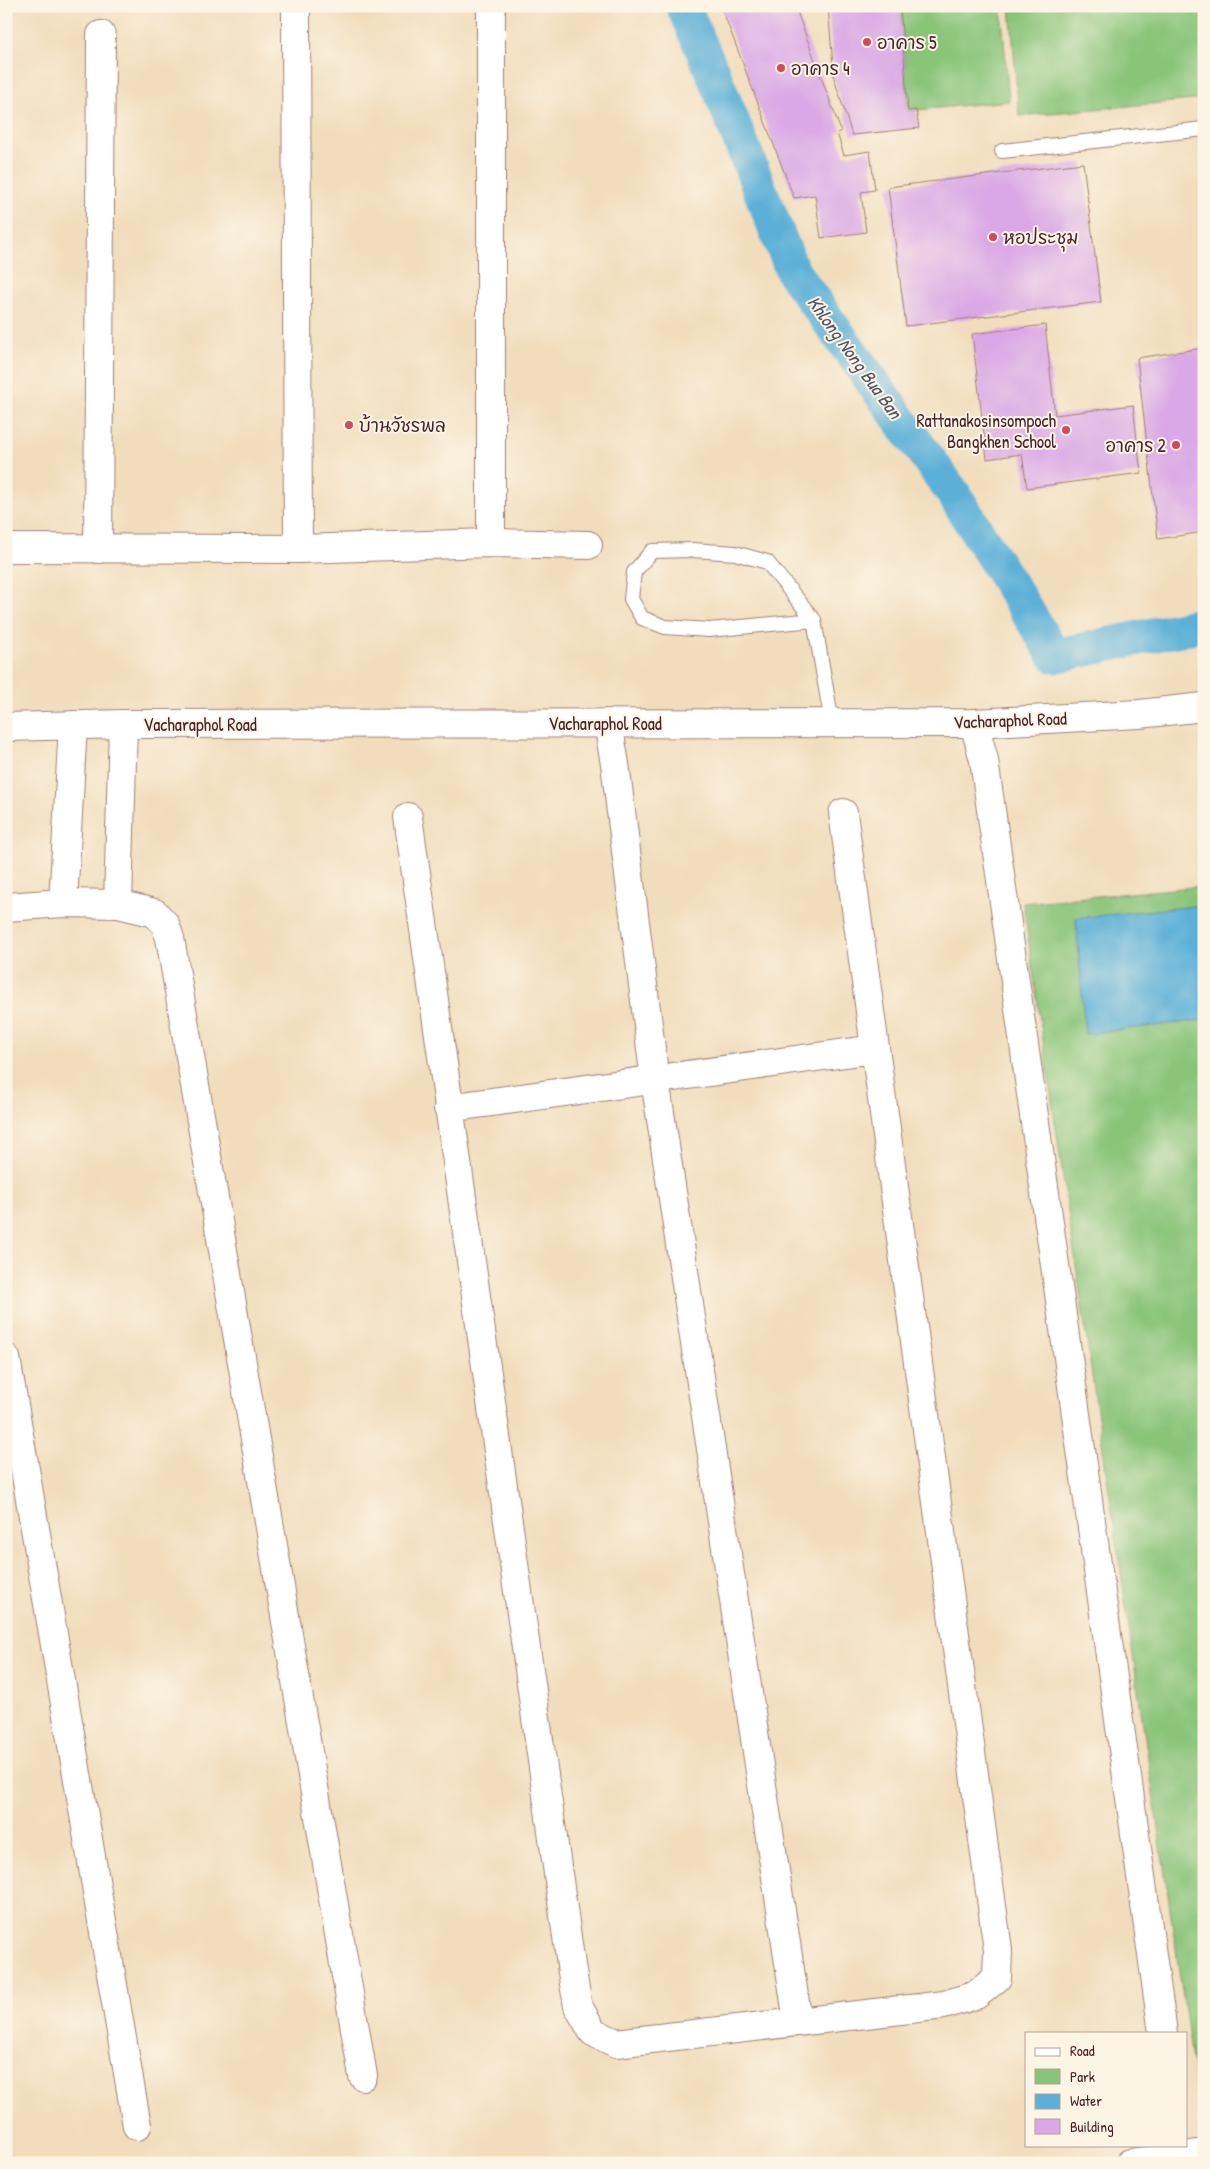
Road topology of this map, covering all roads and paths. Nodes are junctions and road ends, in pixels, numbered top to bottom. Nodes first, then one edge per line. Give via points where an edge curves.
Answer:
1 (296, 6) edge
2 (491, 6) edge
3 (101, 35) dead end
4 (1204, 129) edge
5 (1002, 151) dead end
6 (491, 543) junction
7 (588, 545) dead end
8 (6, 548) edge
9 (98, 549) junction
10 (298, 550) junction
11 (814, 620) junction
12 (1204, 707) edge
13 (608, 723) junction
14 (832, 723) junction
15 (974, 723) junction
16 (123, 724) junction
17 (73, 725) junction
18 (6, 726) edge
19 (843, 813) dead end
20 (408, 817) dead end
21 (63, 903) junction
22 (118, 904) junction
23 (6, 907) edge
24 (874, 1049) junction
25 (655, 1080) junction
26 (448, 1108) junction
27 (6, 1358) edge
28 (798, 2022) junction
29 (1163, 2032) edge
30 (363, 2076) dead end
31 (137, 2126) dead end
32 (1186, 2154) edge
33 (1130, 2163) edge

1 - 10 street
2 - 6 street
3 - 9 street
4 - 5 lane
6 - 7 street
6 - 10 street
8 - 9 street
9 - 10 street
11 - 11 lane via 767,562 736,553 652,551 634,572 631,599 642,618 665,627 709,630
11 - 14 lane
12 - 15 street, Vacharaphol Road
13 - 14 street, Vacharaphol Road
13 - 16 street, Vacharaphol Road
13 - 25 street
14 - 15 street, Vacharaphol Road
15 - 29 street via 984,760
16 - 17 street, Vacharaphol Road
16 - 22 street
17 - 18 street, Vacharaphol Road
17 - 21 street
19 - 24 street
20 - 26 street
21 - 22 street
21 - 23 street
22 - 30 street via 155,913 165,924 170,938
24 - 25 street
24 - 28 street via 998,1950 997,1978 976,1995 944,2005
25 - 26 street
25 - 28 street
26 - 28 street via 578,2006 593,2032 616,2043
27 - 31 street
32 - 33 street

